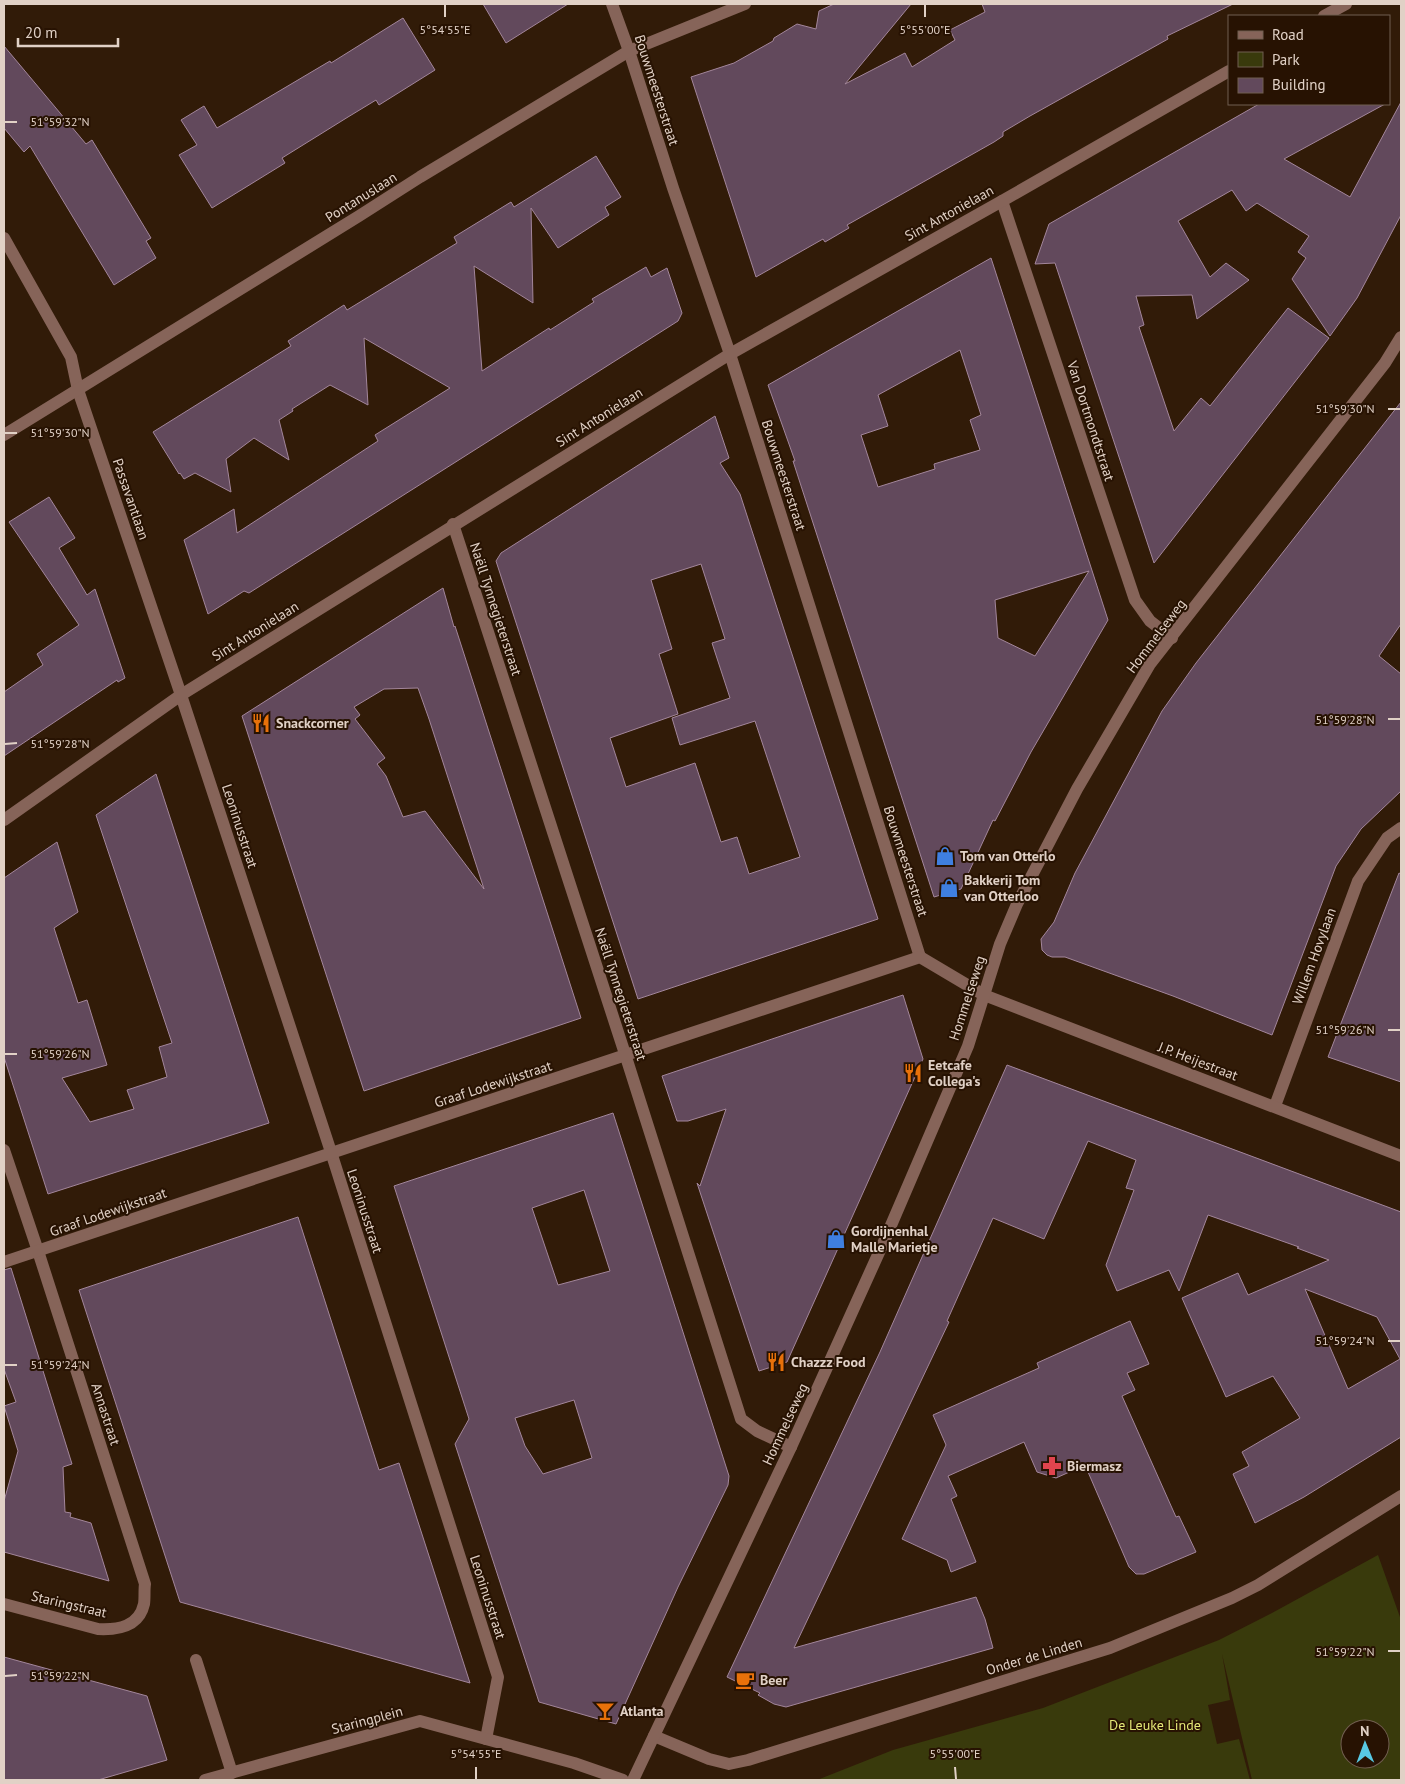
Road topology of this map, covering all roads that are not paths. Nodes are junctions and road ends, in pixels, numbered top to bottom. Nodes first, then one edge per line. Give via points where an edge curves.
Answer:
1 (612, 4) edge
2 (745, 4) edge
3 (1346, 4) edge
4 (1326, 15) edge
5 (629, 51) junction
6 (1228, 72) edge
7 (1002, 201) junction
8 (4, 238) edge
9 (1401, 337) edge
10 (730, 354) junction
11 (78, 390) junction
12 (4, 435) edge
13 (453, 524) junction
14 (1172, 638) junction
15 (181, 695) junction
16 (4, 820) edge
17 (1401, 828) edge
18 (920, 958) junction
19 (984, 995) junction
20 (626, 1057) junction
21 (1275, 1106) junction
22 (4, 1150) edge
23 (331, 1152) junction
24 (1401, 1156) edge
25 (38, 1251) junction
26 (4, 1262) edge
27 (790, 1447) junction
28 (1401, 1496) edge
29 (4, 1604) edge
30 (127, 1626) joint
31 (196, 1660) dead end
32 (654, 1736) junction
33 (486, 1739) junction
34 (232, 1772) junction
35 (205, 1780) edge
36 (622, 1780) edge
37 (633, 1780) edge

1 - 5 street, Bouwmeesterstraat
2 - 5 street, Pontanuslaan
3 - 4 street
5 - 10 street, Bouwmeesterstraat
5 - 11 street, Pontanuslaan
6 - 7 street, Sint Antonielaan
7 - 10 street, Sint Antonielaan
7 - 14 street, Van Dortmondtstraat via 1135,600 1150,621
8 - 11 street, Passavantlaan via 71,357
9 - 14 street, Hommelseweg via 1385,363
10 - 13 street, Sint Antonielaan
10 - 18 street, Bouwmeesterstraat
11 - 12 street, Pontanuslaan
11 - 15 street, Passavantlaan
13 - 15 street, Sint Antonielaan
13 - 20 street, Naëll Tynnegieterstraat
14 - 19 street, Hommelseweg via 1150,664 1077,789 1017,904
15 - 16 street, Sint Antonielaan
15 - 23 street, Leoninusstraat
17 - 21 street, Willem Hovylaan via 1387,838 1358,880
18 - 19 street
18 - 20 street, Graaf Lodewijkstraat
19 - 21 street, J.P. Heijestraat
19 - 27 street, Hommelseweg via 964,1055 886,1237
20 - 23 street, Graaf Lodewijkstraat
20 - 27 street, Naëll Tynnegieterstraat via 741,1419
21 - 24 street, J.P. Heijestraat
22 - 25 street, Annastraat
23 - 25 street, Graaf Lodewijkstraat
23 - 33 street, Leoninusstraat via 498,1677
25 - 26 street, Graaf Lodewijkstraat
25 - 30 street, Annastraat via 145,1584 144,1605 137,1620
27 - 32 street, Hommelseweg
28 - 32 street, Onder de Linden via 1258,1585 1110,1648 729,1764
29 - 30 street, Staringstraat via 98,1629 113,1630
31 - 34 street
32 - 37 street, Hommelseweg
33 - 34 street, Staringplein via 420,1721
33 - 36 street, Staringplein
34 - 35 street, Staringplein

